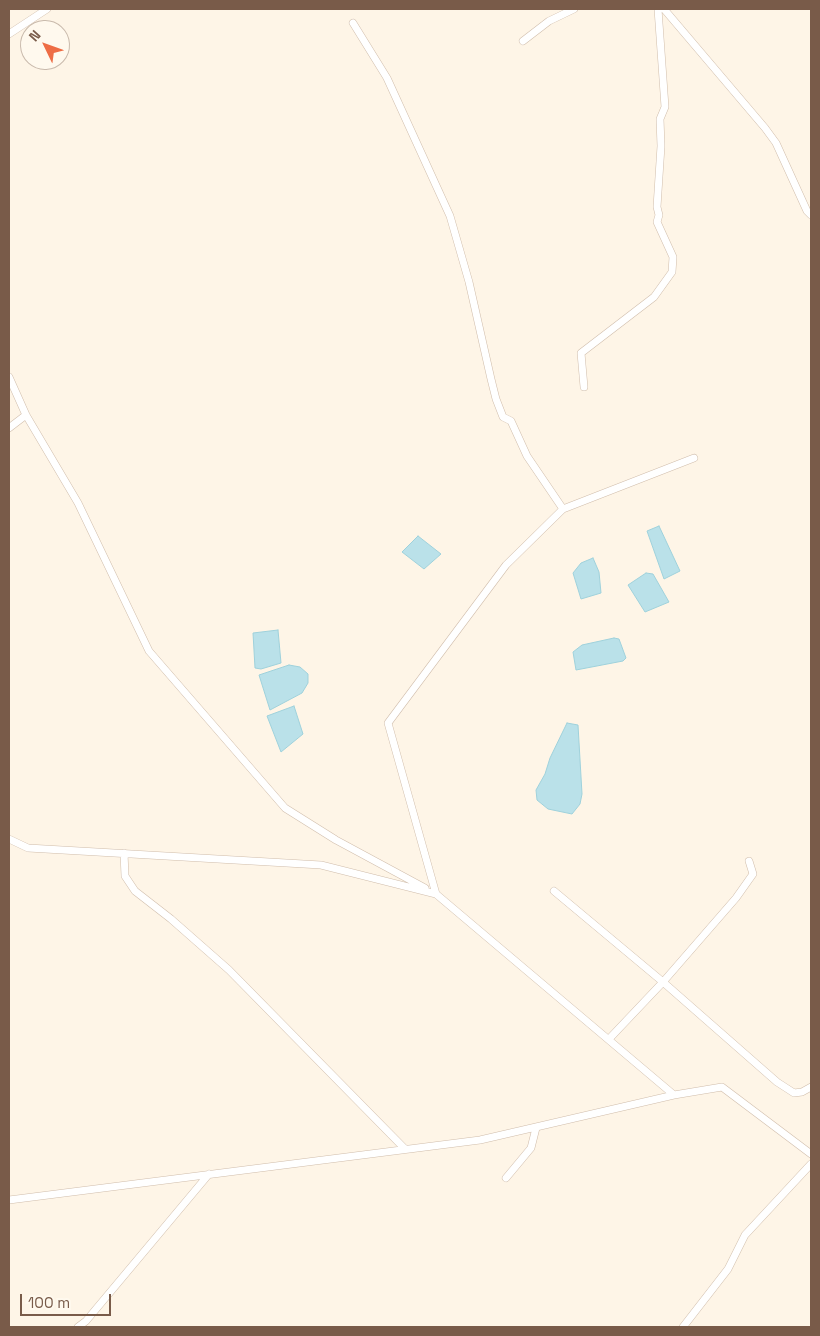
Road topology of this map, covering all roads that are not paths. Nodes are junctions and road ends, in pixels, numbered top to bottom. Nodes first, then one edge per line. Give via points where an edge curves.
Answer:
1 (47, 9) edge
2 (574, 9) edge
3 (658, 9) edge
4 (664, 9) edge
5 (353, 23) dead end
6 (9, 34) edge
7 (522, 41) dead end
8 (811, 215) edge
9 (9, 377) edge
10 (584, 387) dead end
11 (26, 415) junction
12 (9, 428) edge
13 (694, 458) dead end
14 (563, 509) junction
15 (9, 839) edge
16 (124, 854) junction
17 (749, 860) dead end
18 (554, 891) dead end
19 (436, 894) junction
20 (663, 982) junction
21 (609, 1039) junction
22 (811, 1087) edge
23 (674, 1095) junction
24 (536, 1128) junction
25 (405, 1149) junction
26 (811, 1154) edge
27 (811, 1164) edge
28 (209, 1174) junction
29 (506, 1178) dead end
30 (9, 1200) edge
31 (78, 1327) edge
32 (683, 1327) edge

1 - 6 street
2 - 7 street via 549,21
3 - 10 street via 664,107 660,119 657,222 673,258 672,272 654,297 581,353
4 - 8 street via 776,143 806,211
5 - 14 street via 387,78 450,216 503,417 510,420 527,456
9 - 11 street
11 - 12 street
11 - 19 street via 78,503 149,651 285,808 336,840
13 - 14 street
14 - 19 street via 506,565 388,723
15 - 16 street via 28,848
16 - 19 street via 321,865
16 - 25 street via 126,876 135,891 229,970
17 - 20 street via 753,874
18 - 20 street
19 - 21 street
20 - 21 street
20 - 22 street via 777,1082 794,1093
21 - 23 street
23 - 24 street
23 - 26 street via 722,1088
24 - 25 street via 480,1140
24 - 29 street via 531,1148
25 - 28 street
27 - 32 street via 745,1235 728,1269
28 - 30 street
28 - 31 street

